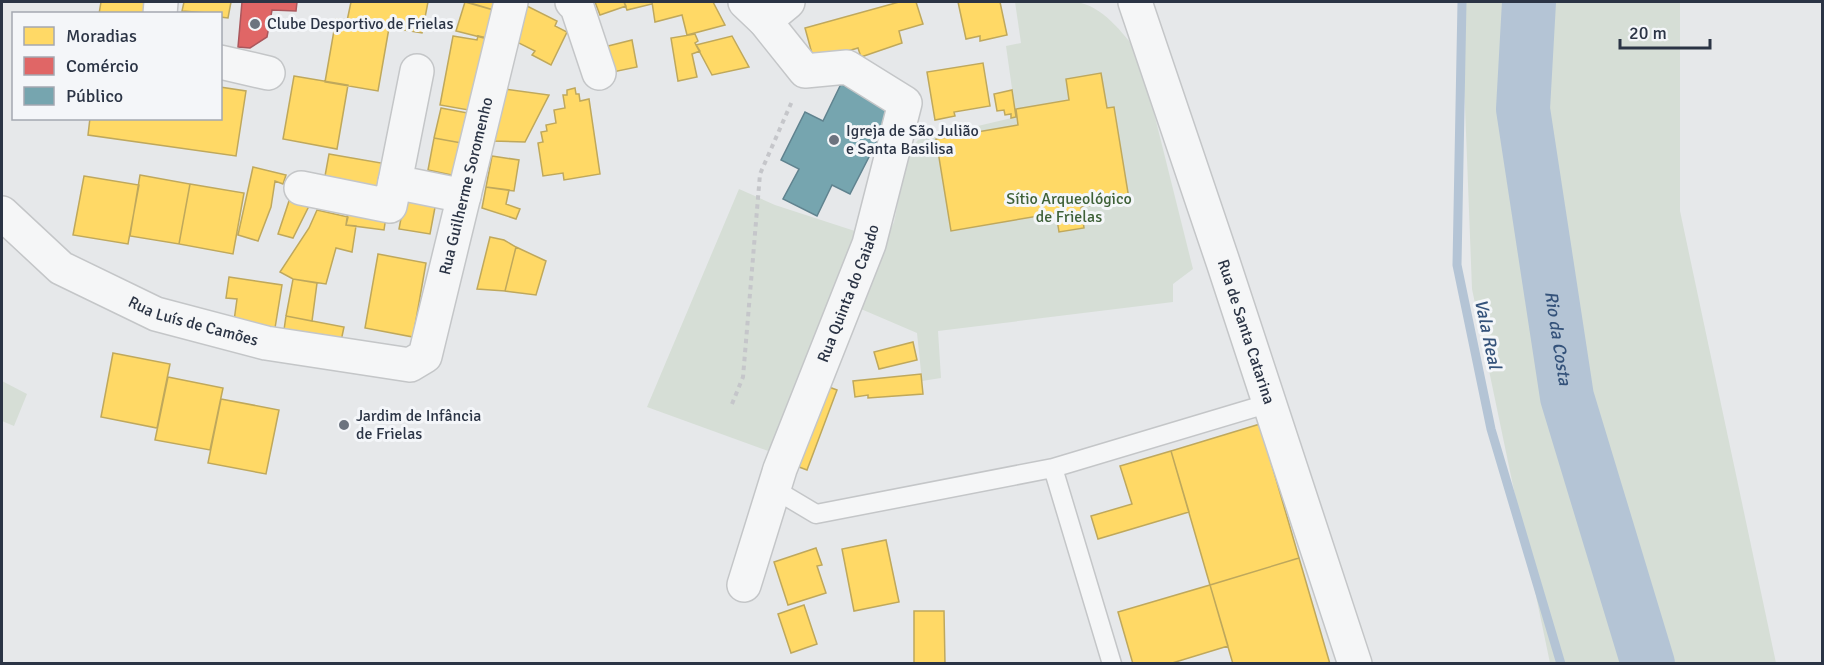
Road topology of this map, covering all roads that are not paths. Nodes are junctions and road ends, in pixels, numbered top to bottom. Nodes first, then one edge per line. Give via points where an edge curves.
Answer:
1 (511, 2) edge
2 (572, 2) edge
3 (1135, 2) edge
4 (766, 8) edge
5 (222, 62) edge
6 (417, 71) dead end
7 (268, 73) dead end
8 (599, 73) dead end
9 (394, 182) junction
10 (300, 188) dead end
11 (464, 196) junction
12 (2, 213) edge
13 (411, 366) joint
14 (1270, 404) junction
15 (1053, 468) junction
16 (774, 489) junction
17 (744, 585) dead end
18 (1112, 663) edge
19 (1355, 663) edge

1 - 11 street, Rua Guilherme Soromenho
2 - 8 street
3 - 14 street, Rua de Santa Catarina
4 - 16 street, Rua Quinta do Caiado via 805,71 847,67 905,103 868,244
5 - 7 street
6 - 9 street
9 - 10 street via 390,206
9 - 11 street
11 - 13 street, Rua Guilherme Soromenho via 425,356
12 - 13 street, Rua Luís de Camões via 61,268 156,314 266,343
14 - 15 lane
14 - 19 street, Rua de Santa Catarina
15 - 16 lane via 816,514
15 - 18 lane
16 - 17 street, Rua Quinta do Caiado

